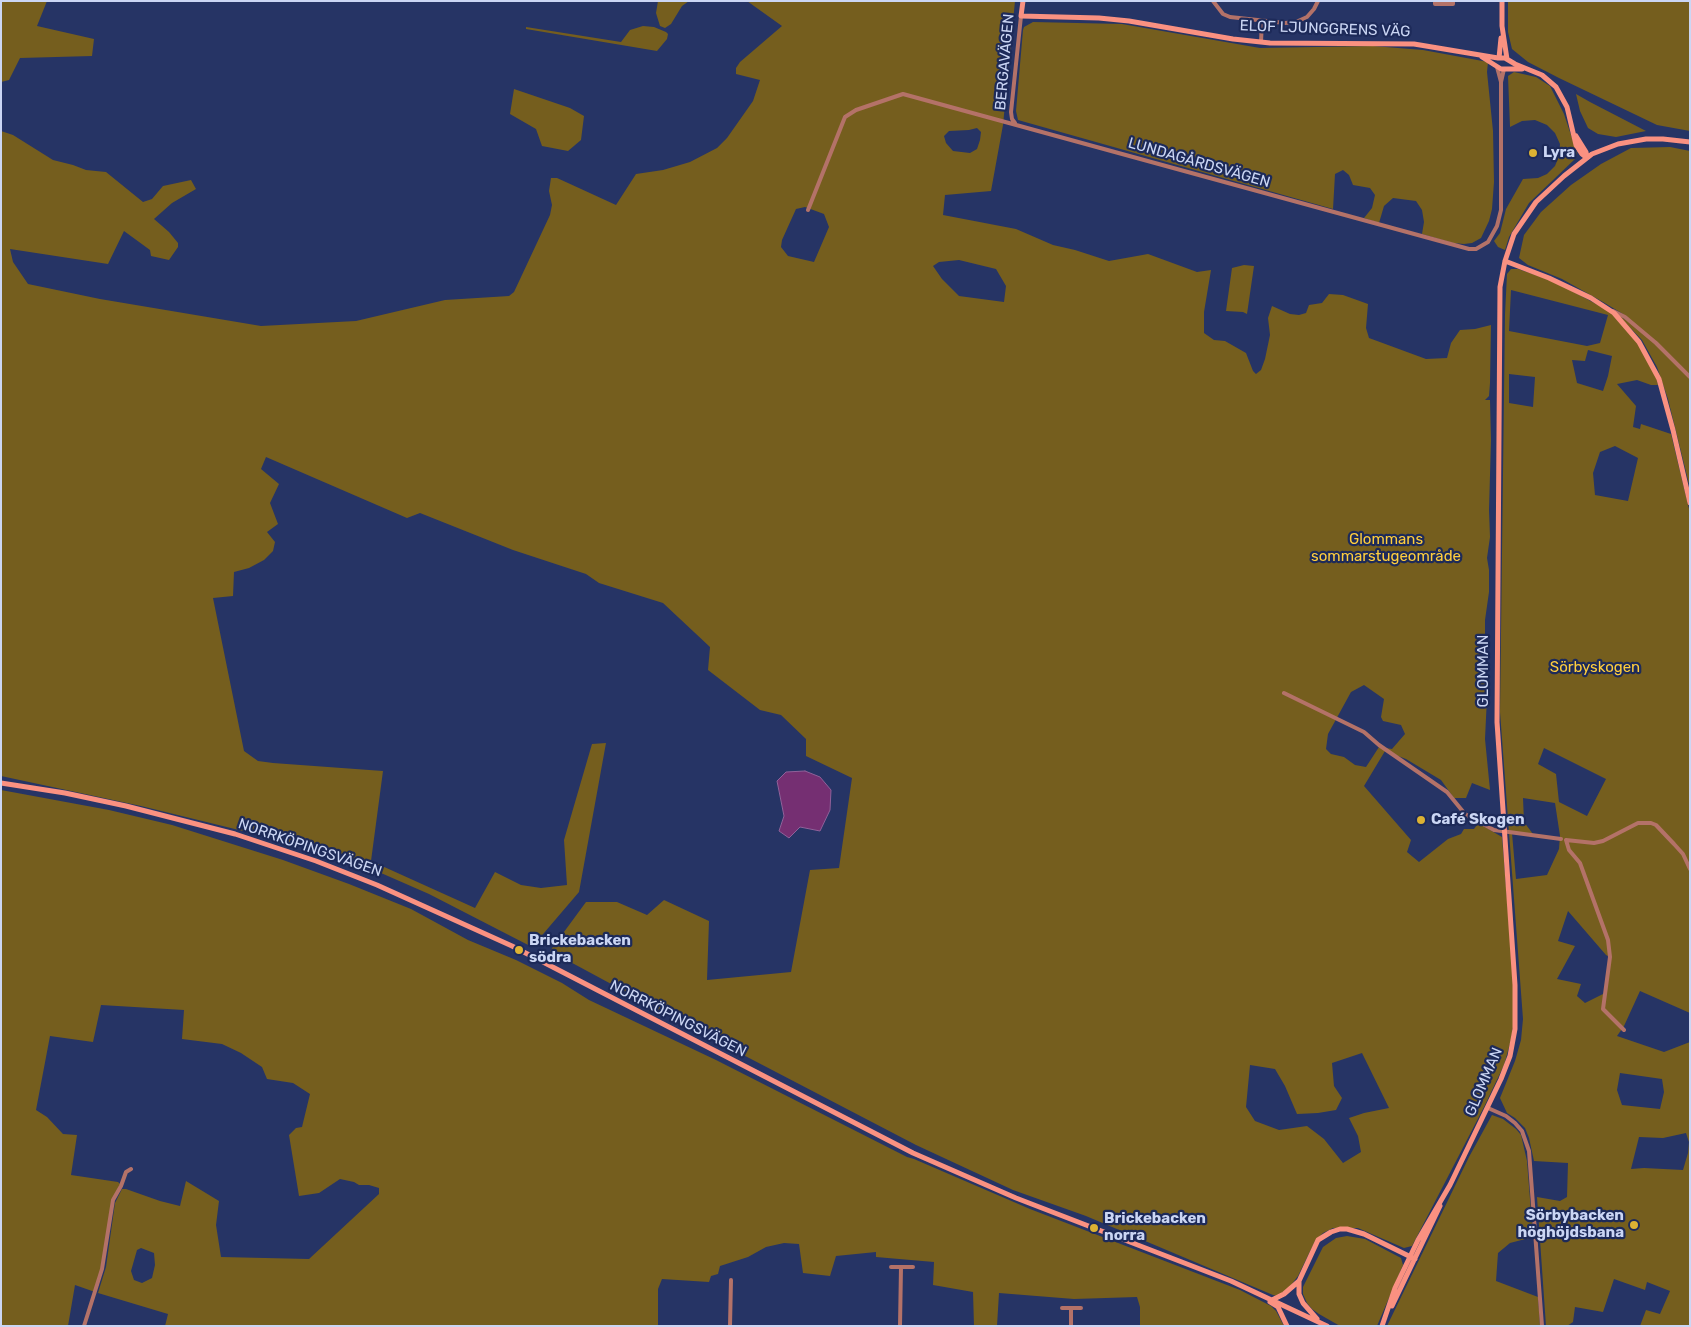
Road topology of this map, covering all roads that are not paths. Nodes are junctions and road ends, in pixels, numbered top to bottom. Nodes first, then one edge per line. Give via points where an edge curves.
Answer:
1 (1023, 1) edge
2 (1213, 1) edge
3 (1318, 1) edge
4 (1435, 1) edge
5 (1453, 1) edge
6 (1502, 1) edge
7 (1022, 16) junction
8 (1262, 21) junction
9 (1502, 26) junction
10 (1261, 42) junction
11 (1479, 56) junction
12 (1499, 58) junction
13 (1507, 59) junction
14 (1497, 65) junction
15 (1505, 68) junction
16 (1527, 70) junction
17 (1501, 82) junction
18 (1017, 124) junction
19 (1690, 142) edge
20 (1587, 158) junction
21 (808, 210) dead end
22 (1505, 262) junction
23 (1611, 311) junction
24 (1690, 377) edge
25 (1690, 503) edge
26 (1284, 693) dead end
27 (1, 783) edge
28 (1504, 832) junction
29 (1564, 839) junction
30 (1690, 869) edge
31 (1624, 1030) dead end
32 (1488, 1108) junction
33 (131, 1169) dead end
34 (1413, 1258) junction
35 (890, 1267) dead end
36 (901, 1267) junction
37 (913, 1267) dead end
38 (731, 1280) dead end
39 (1299, 1281) junction
40 (1264, 1297) junction
41 (1272, 1300) junction
42 (1062, 1308) dead end
43 (1072, 1308) junction
44 (1081, 1308) dead end
45 (1325, 1324) edge
46 (84, 1326) edge
47 (730, 1326) edge
48 (900, 1326) edge
49 (1071, 1326) edge
50 (1287, 1326) edge
51 (1382, 1326) edge
52 (1542, 1326) edge

1 - 7 main road, BERGAVÄGEN
2 - 8 street via 1216,8 1230,17
3 - 8 street via 1312,12 1301,20 1288,23
4 - 5 street via 1435,4 1453,4
6 - 9 main road
7 - 10 main road, ELOF LJUNGGRENS VÄG via 1129,20
7 - 18 street, BERGAVÄGEN via 1011,112
8 - 10 street
9 - 12 main road
9 - 13 main road
10 - 11 main road, ELOF LJUNGGRENS VÄG via 1414,44
11 - 12 main road, ELOF LJUNGGRENS VÄG
11 - 14 main road, ELOF LJUNGGRENS VÄG
12 - 13 main road
12 - 14 main road
13 - 15 main road
13 - 16 main road
14 - 15 main road
14 - 17 street, LUNDAGÅRDSVÄGEN
15 - 16 main road
15 - 17 street, LUNDAGÅRDSVÄGEN
16 - 20 main road via 1542,75 1556,87 1567,107 1576,145
17 - 18 street, LUNDAGÅRDSVÄGEN via 1502,210 1488,242 1469,249
18 - 21 street, LUNDAGÅRDSVÄGEN via 903,94 848,113
19 - 20 main road, GLOMMAN via 1663,138 1627,142
20 - 22 main road, GLOMMAN via 1536,202 1514,234
22 - 23 main road via 1578,290
22 - 28 main road, GLOMMAN via 1500,288 1496,692
23 - 24 street via 1624,317 1656,343
23 - 25 main road via 1639,342 1659,379
26 - 28 street via 1358,728 1447,792 1465,814
27 - 40 main road, NORRKÖPINGSVÄGEN via 148,811 316,861 377,885 512,946 913,1153 1016,1198 1186,1262
28 - 29 street
28 - 32 main road, GLOMMAN via 1516,1016 1510,1056
29 - 30 street via 1594,843 1638,823 1651,822 1683,854
29 - 31 street via 1580,863 1608,940 1610,957 1603,1009
32 - 34 main road, GLOMMAN via 1442,1200 1426,1224
32 - 52 street via 1515,1123 1522,1131 1529,1151
33 - 46 street via 126,1172 113,1200 102,1268
34 - 39 main road via 1364,1234 1340,1229 1318,1240
34 - 51 main road, GLOMMAN via 1395,1288
35 - 36 street
36 - 37 street
36 - 48 street
38 - 47 street
39 - 41 main road
39 - 45 main road via 1303,1303
40 - 41 main road, NORRKÖPINGSVÄGEN
40 - 50 main road via 1278,1307
41 - 45 main road, NORRKÖPINGSVÄGEN
42 - 43 street
43 - 44 street
43 - 49 street

